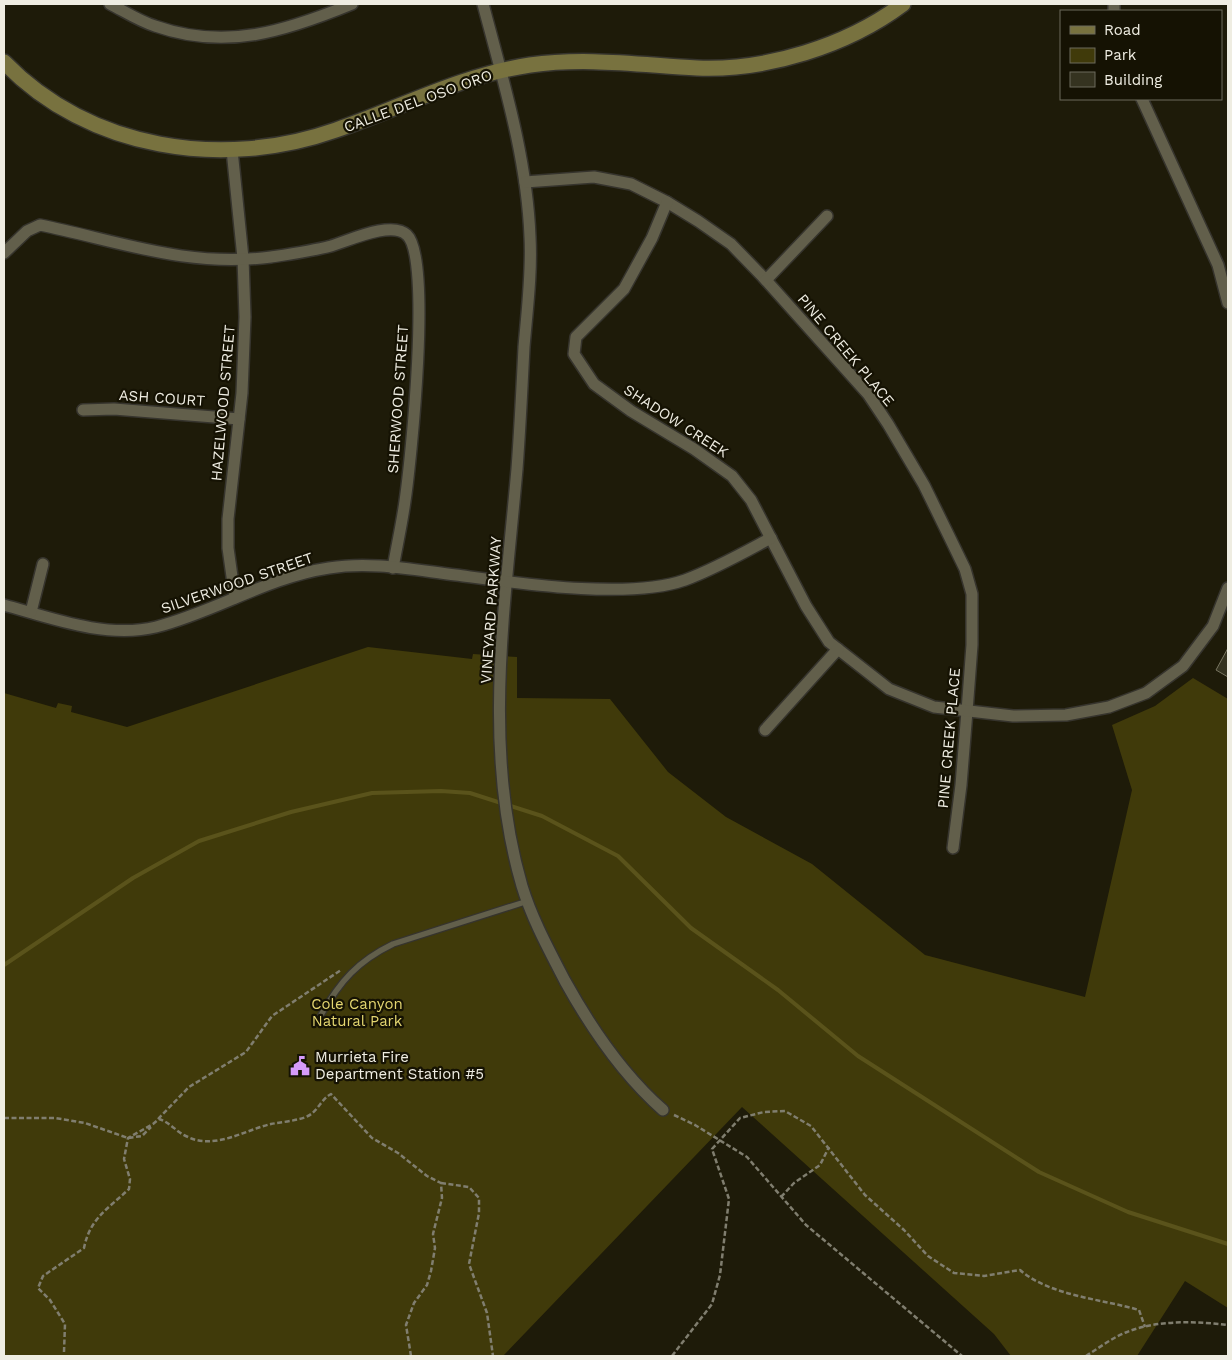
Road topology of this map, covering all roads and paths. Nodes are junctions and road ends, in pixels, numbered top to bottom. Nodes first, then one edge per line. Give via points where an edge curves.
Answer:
1 (110, 4) edge
2 (352, 4) edge
3 (483, 4) edge
4 (903, 4) edge
5 (4, 62) edge
6 (501, 71) junction
7 (1142, 100) edge
8 (232, 150) junction
9 (525, 182) junction
10 (667, 202) junction
11 (827, 216) dead end
12 (4, 252) edge
13 (243, 258) junction
14 (766, 280) junction
15 (1228, 303) edge
16 (83, 410) dead end
17 (239, 419) junction
18 (771, 538) junction
19 (43, 564) dead end
20 (392, 568) junction
21 (505, 582) junction
22 (1228, 588) edge
23 (235, 598) junction
24 (4, 604) edge
25 (1225, 608) edge
26 (31, 612) junction
27 (838, 649) junction
28 (967, 711) junction
29 (765, 730) dead end
30 (953, 848) dead end
31 (528, 901) junction
32 (347, 966) dead end
33 (321, 1015) dead end
34 (663, 1110) joint
35 (4, 1118) edge
36 (159, 1119) junction
37 (128, 1138) junction
38 (718, 1139) junction
39 (829, 1147) junction
40 (441, 1183) junction
41 (782, 1197) junction
42 (1228, 1324) edge
43 (1145, 1327) junction
44 (64, 1352) dead end
45 (411, 1356) edge
46 (493, 1356) edge
47 (672, 1356) edge
48 (962, 1356) edge
49 (1086, 1356) edge

1 - 2 street via 154,26 217,38 266,34
3 - 6 street, VINEYARD PARKWAY
4 - 6 main road, CALLE DEL OSO ORO via 888,15 832,42 756,64 698,68 599,61 560,62
5 - 8 main road, CALLE DEL OSO ORO via 47,98 71,114 102,128 134,140 166,146
6 - 8 main road, CALLE DEL OSO ORO via 441,89 334,131 268,147
6 - 9 street, VINEYARD PARKWAY
7 - 15 street via 1218,265
8 - 13 street, HAZELWOOD STREET
9 - 10 street, PINE CREEK PLACE via 594,177 631,184
9 - 21 street, VINEYARD PARKWAY via 531,239 517,468
10 - 14 street, PINE CREEK PLACE via 731,244
10 - 18 street, SHADOW CREEK via 652,238 624,289 576,337 574,354 594,384 732,476
11 - 14 street
12 - 13 street via 27,231 40,225 170,255
13 - 17 street, HAZELWOOD STREET via 245,317
13 - 20 street, SHERWOOD STREET via 270,257 330,246 391,230 406,233 413,243 419,311 410,466
14 - 28 street, PINE CREEK PLACE via 868,394 924,485 965,569 972,594
16 - 17 street, ASH COURT via 114,409
17 - 23 street, HAZELWOOD STREET via 228,529
18 - 21 street, SILVERWOOD STREET via 684,580 649,587
18 - 27 street, SHADOW CREEK via 806,606 829,642
19 - 26 street
20 - 21 street, SILVERWOOD STREET
20 - 23 street, SILVERWOOD STREET via 361,565 328,568
21 - 31 street, VINEYARD PARKWAY via 500,650 503,778 512,846
22 - 25 street, SHADOW CREEK
23 - 26 street, SILVERWOOD STREET via 164,624 138,629 112,630
24 - 26 street, SILVERWOOD STREET
25 - 28 street, SHADOW CREEK via 1183,666 1146,693 1109,707 1066,715 1012,716
27 - 28 street, SHADOW CREEK via 889,689 934,707
27 - 29 street
28 - 30 street, PINE CREEK PLACE
31 - 33 lane via 374,953 335,990
31 - 34 street, VINEYARD PARKWAY via 546,945 575,998 613,1055
32 - 36 path via 272,1016 246,1052 189,1087
34 - 38 path
35 - 37 path via 55,1118 85,1123
36 - 37 path via 142,1136
36 - 40 path via 189,1138 226,1139 306,1117 331,1094 372,1138
37 - 44 path via 124,1159 130,1179 129,1189 96,1218 84,1248 43,1276 38,1288 65,1324
38 - 39 path via 740,1118 785,1111 811,1126
38 - 41 path via 746,1157
38 - 47 path via 712,1149 729,1199 720,1275 712,1304
39 - 41 path via 820,1165
39 - 43 path via 879,1209 928,1256 954,1272 984,1276 1020,1270 1033,1282 1139,1310
40 - 45 path via 442,1198 433,1234 435,1248 431,1271 406,1325
40 - 46 path via 469,1187 480,1198 469,1264 488,1313
41 - 48 path via 806,1225
42 - 43 path via 1169,1323
43 - 49 path via 1125,1333

